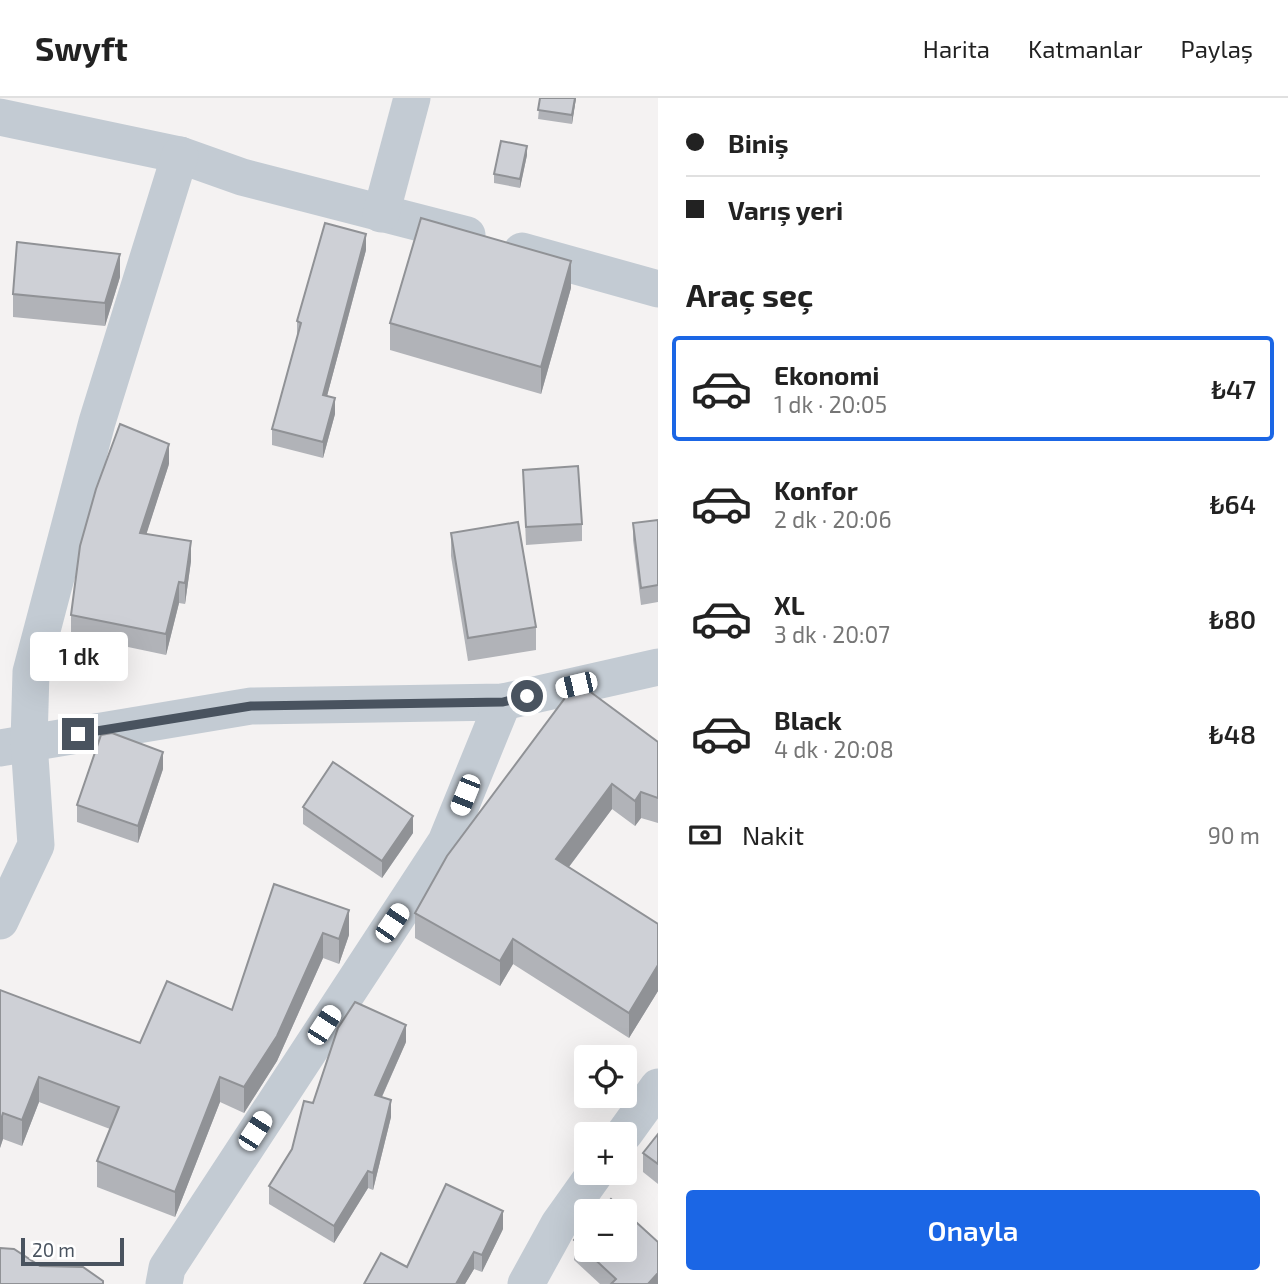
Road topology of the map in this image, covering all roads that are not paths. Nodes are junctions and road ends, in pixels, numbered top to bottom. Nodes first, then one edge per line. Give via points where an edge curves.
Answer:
1 (412, 98) edge
2 (0, 117) edge
3 (180, 155) junction
4 (381, 214) junction
5 (658, 289) edge
6 (658, 667) edge
7 (503, 702) junction
8 (14, 745) edge
9 (0, 921) edge
10 (658, 1087) edge
11 (633, 1122) edge
12 (587, 1185) edge
13 (164, 1284) edge
14 (526, 1284) edge

1 - 4 street
2 - 3 street
3 - 4 street via 242,177
3 - 8 street via 97,422
4 - 5 street
6 - 7 street
7 - 8 street via 251,706
7 - 13 street via 446,842 167,1268
8 - 9 street via 36,845
10 - 11 street
12 - 14 street

